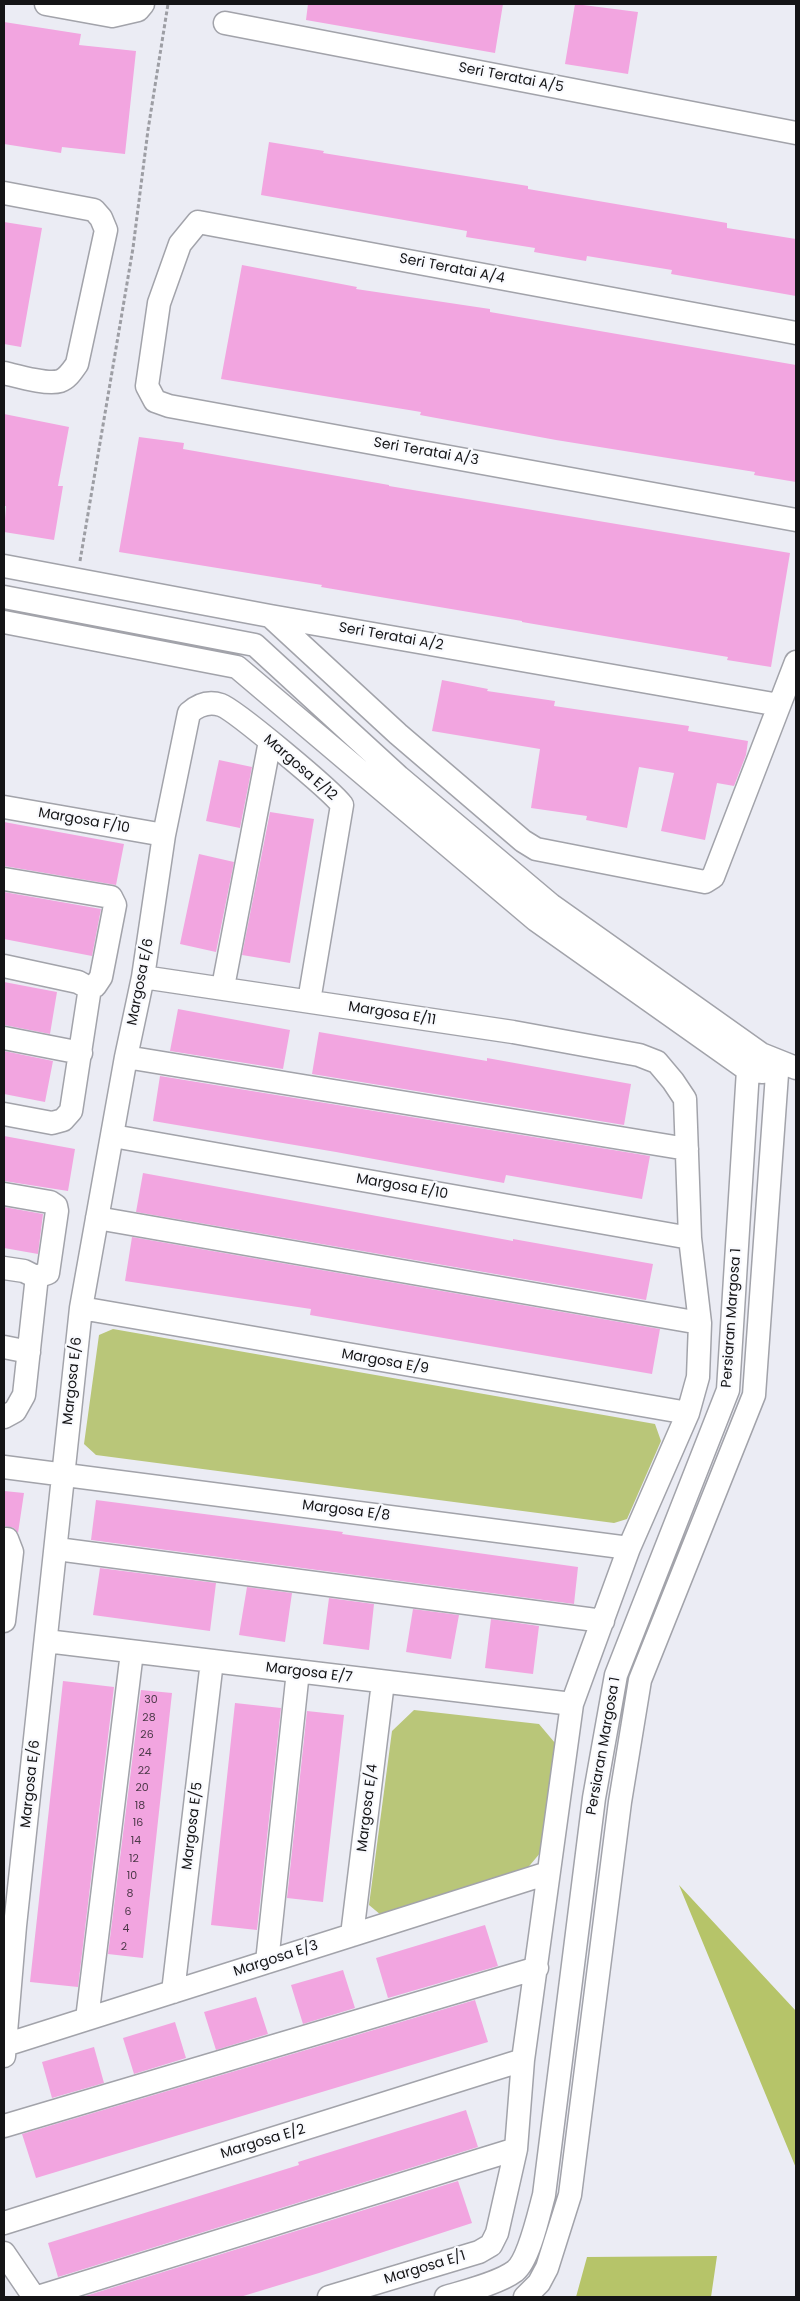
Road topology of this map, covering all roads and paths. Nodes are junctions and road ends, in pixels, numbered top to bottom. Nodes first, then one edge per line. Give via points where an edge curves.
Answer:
1 (46, 4) edge
2 (143, 4) edge
3 (168, 4) edge
4 (225, 23) dead end
5 (796, 133) edge
6 (4, 193) edge
7 (159, 303) joint
8 (796, 333) edge
9 (4, 373) edge
10 (796, 520) edge
11 (4, 566) edge
12 (78, 579) junction
13 (4, 597) edge
14 (72, 609) junction
15 (270, 616) junction
16 (4, 622) edge
17 (67, 634) junction
18 (211, 636) junction
19 (207, 661) junction
20 (796, 662) edge
21 (778, 705) junction
22 (189, 713) joint
23 (270, 741) junction
24 (4, 807) edge
25 (164, 835) junction
26 (4, 879) edge
27 (4, 966) edge
28 (143, 976) junction
29 (89, 988) junction
30 (223, 988) junction
31 (309, 1001) junction
32 (4, 1038) edge
33 (81, 1053) junction
34 (126, 1057) junction
35 (753, 1071) junction
36 (788, 1088) edge
37 (4, 1114) edge
38 (113, 1136) junction
39 (687, 1149) junction
40 (4, 1194) edge
41 (97, 1218) junction
42 (690, 1238) junction
43 (4, 1268) edge
44 (36, 1278) junction
45 (81, 1308) junction
46 (700, 1323) junction
47 (4, 1347) edge
48 (29, 1352) junction
49 (688, 1414) junction
50 (4, 1417) edge
51 (4, 1467) edge
52 (63, 1475) junction
53 (660, 1481) junction
54 (686, 1493) junction
55 (709, 1503) junction
56 (4, 1539) edge
57 (629, 1548) junction
58 (57, 1549) junction
59 (4, 1614) edge
60 (4, 1621) edge
61 (602, 1621) junction
62 (46, 1641) junction
63 (132, 1652) junction
64 (212, 1661) junction
65 (298, 1671) junction
66 (384, 1682) junction
67 (572, 1704) junction
68 (560, 1792) junction
69 (594, 1798) junction
70 (620, 1802) junction
71 (548, 1873) junction
72 (10, 1925) edge
73 (352, 1935) junction
74 (267, 1962) junction
75 (537, 1968) junction
76 (173, 1992) junction
77 (87, 2019) junction
78 (4, 2051) edge
79 (523, 2060) junction
80 (4, 2126) edge
81 (516, 2149) junction
82 (4, 2223) edge
83 (491, 2245) joint
84 (4, 2253) edge
85 (34, 2297) edge
86 (38, 2297) edge
87 (329, 2297) edge
88 (446, 2297) edge
89 (525, 2297) edge

1 - 2 street via 112,16 138,10
3 - 12 path via 133,248
4 - 5 street, Seri Teratai A/5
6 - 9 street via 94,210 106,230 77,364 69,375 59,381
7 - 8 street, Seri Teratai A/4 via 180,244 198,222
7 - 10 street, Seri Teratai A/3 via 147,386 155,401 169,406
11 - 12 street, Seri Teratai A/2
12 - 15 street, Seri Teratai A/2
13 - 14 street
14 - 17 street
14 - 18 street
15 - 21 street, Seri Teratai A/2
15 - 21 street via 398,734 536,850 705,882 712,877
16 - 17 street
17 - 19 street
18 - 19 street
18 - 35 street via 254,645 399,777
19 - 35 street via 238,667 536,920
20 - 21 street
22 - 23 street, Margosa E/12 via 197,706 208,704 227,707
22 - 25 street, Margosa E/6
23 - 30 street
23 - 31 street, Margosa E/12 via 342,805
24 - 25 street, Margosa F/10
25 - 28 street, Margosa E/6
26 - 29 street via 112,898 115,905 101,977 95,986
27 - 29 street via 78,982
28 - 30 street, Margosa E/11
28 - 34 street, Margosa E/6
29 - 33 street
30 - 31 street, Margosa E/11
31 - 39 street, Margosa E/11 via 513,1032 639,1055 657,1062 684,1099
32 - 33 street
33 - 37 street via 71,1111 63,1120 52,1123
34 - 38 street, Margosa E/6
34 - 39 street
35 - 36 street
35 - 54 street, Persiaran Margosa 1 via 728,1390
36 - 55 street, Persiaran Margosa 1 via 754,1395
38 - 41 street, Margosa E/6
38 - 42 street, Margosa E/10
39 - 42 street, Margosa E/11
40 - 44 street via 50,1202 58,1211 48,1273
41 - 45 street, Margosa E/6
41 - 46 street
42 - 46 street, Margosa E/11
43 - 44 street via 24,1271
44 - 48 street
45 - 49 street, Margosa E/9
45 - 52 street, Margosa E/6
46 - 49 street, Margosa E/11 via 698,1377
47 - 48 street
48 - 50 street via 24,1395 15,1411
49 - 53 street, Margosa E/11
51 - 52 street, Margosa E/8
52 - 57 street, Margosa E/8
52 - 58 street, Margosa E/6
53 - 54 street
53 - 57 street, Margosa E/11
54 - 55 street
54 - 69 street, Persiaran Margosa 1 via 616,1675
55 - 70 street, Persiaran Margosa 1 via 640,1680
56 - 59 street via 12,1552
57 - 61 street, Margosa E/11
58 - 61 street
58 - 62 street, Margosa E/6
59 - 60 street
61 - 67 street, Margosa E/11
62 - 63 street, Margosa E/7
62 - 72 street, Margosa E/6
63 - 64 street, Margosa E/7
63 - 77 street
64 - 65 street, Margosa E/7
64 - 76 street, Margosa E/5
65 - 66 street, Margosa E/7
65 - 74 street
66 - 67 street, Margosa E/7
66 - 73 street, Margosa E/4
67 - 68 street, Margosa E/11
68 - 69 street
68 - 71 street, Margosa E/11
69 - 70 street
69 - 88 street, Persiaran Margosa 1 via 544,2196 528,2250 516,2270 478,2288
70 - 89 street, Persiaran Margosa 1 via 570,2195 547,2268 539,2283
71 - 73 street, Margosa E/3
71 - 75 street, Margosa E/11
72 - 78 street, Margosa E/6
73 - 74 street, Margosa E/3
74 - 76 street, Margosa E/3
75 - 79 street, Margosa E/11
75 - 80 street
76 - 77 street, Margosa E/3
77 - 78 street, Margosa E/3
79 - 81 street, Margosa E/11
79 - 82 street, Margosa E/2
81 - 83 street, Margosa E/11 via 497,2233
81 - 86 street
83 - 87 street, Margosa E/1 via 478,2252
84 - 85 street

